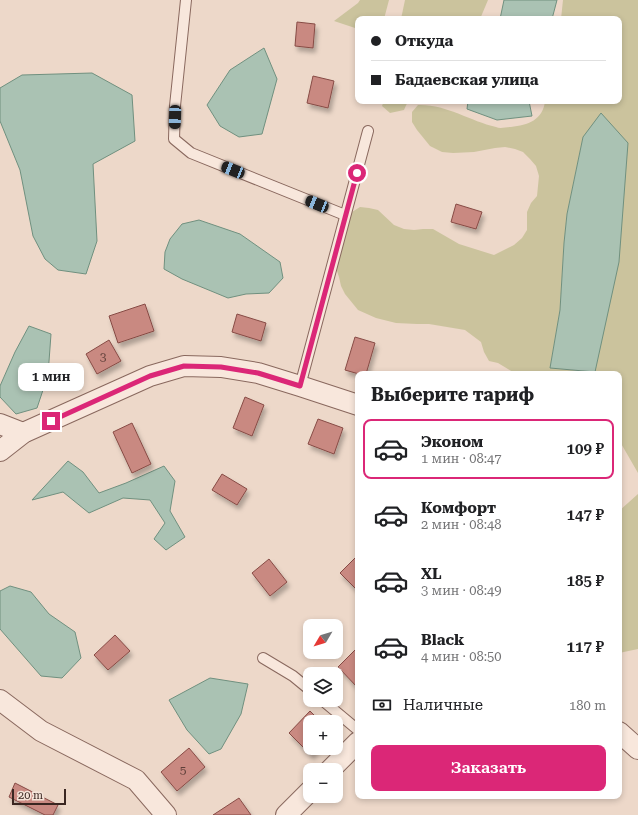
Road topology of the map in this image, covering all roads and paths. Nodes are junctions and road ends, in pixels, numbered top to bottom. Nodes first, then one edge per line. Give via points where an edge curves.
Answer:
1 (186, 0) edge
2 (368, 131) dead end
3 (345, 215) junction
4 (300, 386) junction
5 (355, 404) edge
6 (0, 424) edge
7 (23, 433) junction
8 (0, 451) edge
9 (263, 658) dead end
10 (303, 684) edge
11 (0, 700) edge
12 (330, 707) edge
13 (355, 728) edge
14 (622, 735) edge
15 (355, 745) edge
16 (638, 749) edge
17 (337, 763) edge
18 (303, 798) edge
19 (166, 815) edge
20 (286, 815) edge

1 - 3 lane via 174,139 191,153
2 - 3 lane
3 - 4 lane
4 - 5 street
4 - 7 street via 258,373 221,367 184,366 150,376
6 - 7 street
7 - 8 street
9 - 10 lane
11 - 19 street via 41,731 136,780
12 - 13 lane
14 - 16 street
15 - 17 street
18 - 20 street

